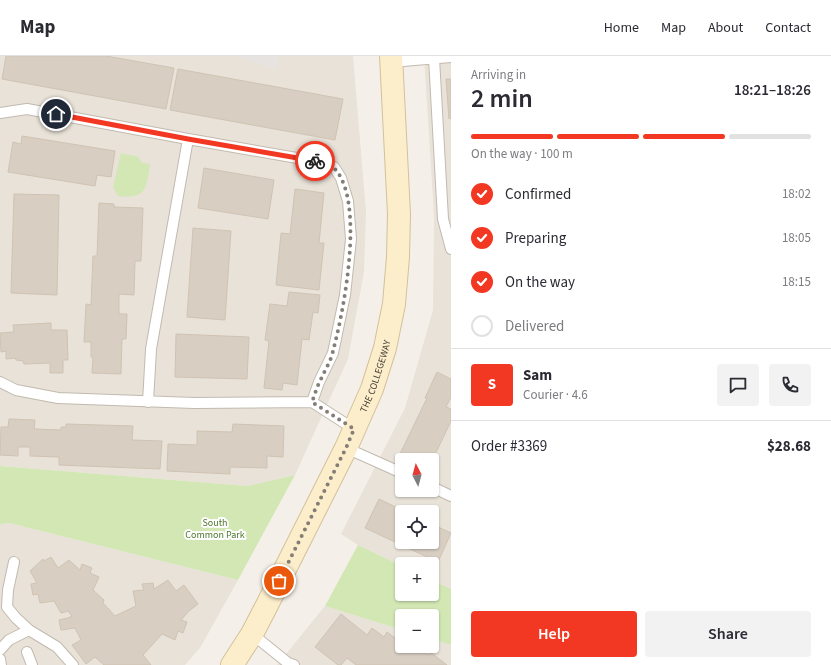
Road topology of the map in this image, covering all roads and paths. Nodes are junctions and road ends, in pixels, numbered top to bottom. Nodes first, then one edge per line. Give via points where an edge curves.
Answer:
1 (451, 57) edge
2 (434, 58) junction
3 (391, 59) edge
4 (0, 113) edge
5 (188, 139) junction
6 (451, 249) edge
7 (0, 382) edge
8 (148, 402) junction
9 (312, 402) junction
10 (350, 439) junction
11 (395, 468) edge
12 (439, 490) edge
13 (451, 496) edge
14 (14, 562) dead end
15 (29, 630) junction
16 (252, 634) junction
17 (0, 650) edge
18 (27, 652) dead end
19 (0, 659) edge
20 (1, 665) edge
21 (32, 665) edge
22 (74, 665) edge
23 (232, 665) edge
24 (294, 665) edge

1 - 2 lane
2 - 3 lane
2 - 6 lane via 443,219
3 - 10 street, THE COLLEGEWAY via 399,214 394,304 383,355 372,389
4 - 5 lane via 27,108
5 - 8 lane via 151,349
5 - 9 lane via 320,162 334,167 341,178 348,201 351,239 345,294 333,353
7 - 8 lane via 16,390 58,398
8 - 9 lane
9 - 10 lane
10 - 11 lane
10 - 16 street, THE COLLEGEWAY
12 - 13 lane
14 - 15 lane via 7,607
15 - 17 lane via 9,640
15 - 22 lane via 58,647
16 - 23 street, THE COLLEGEWAY
16 - 24 lane
18 - 21 lane
19 - 20 lane

